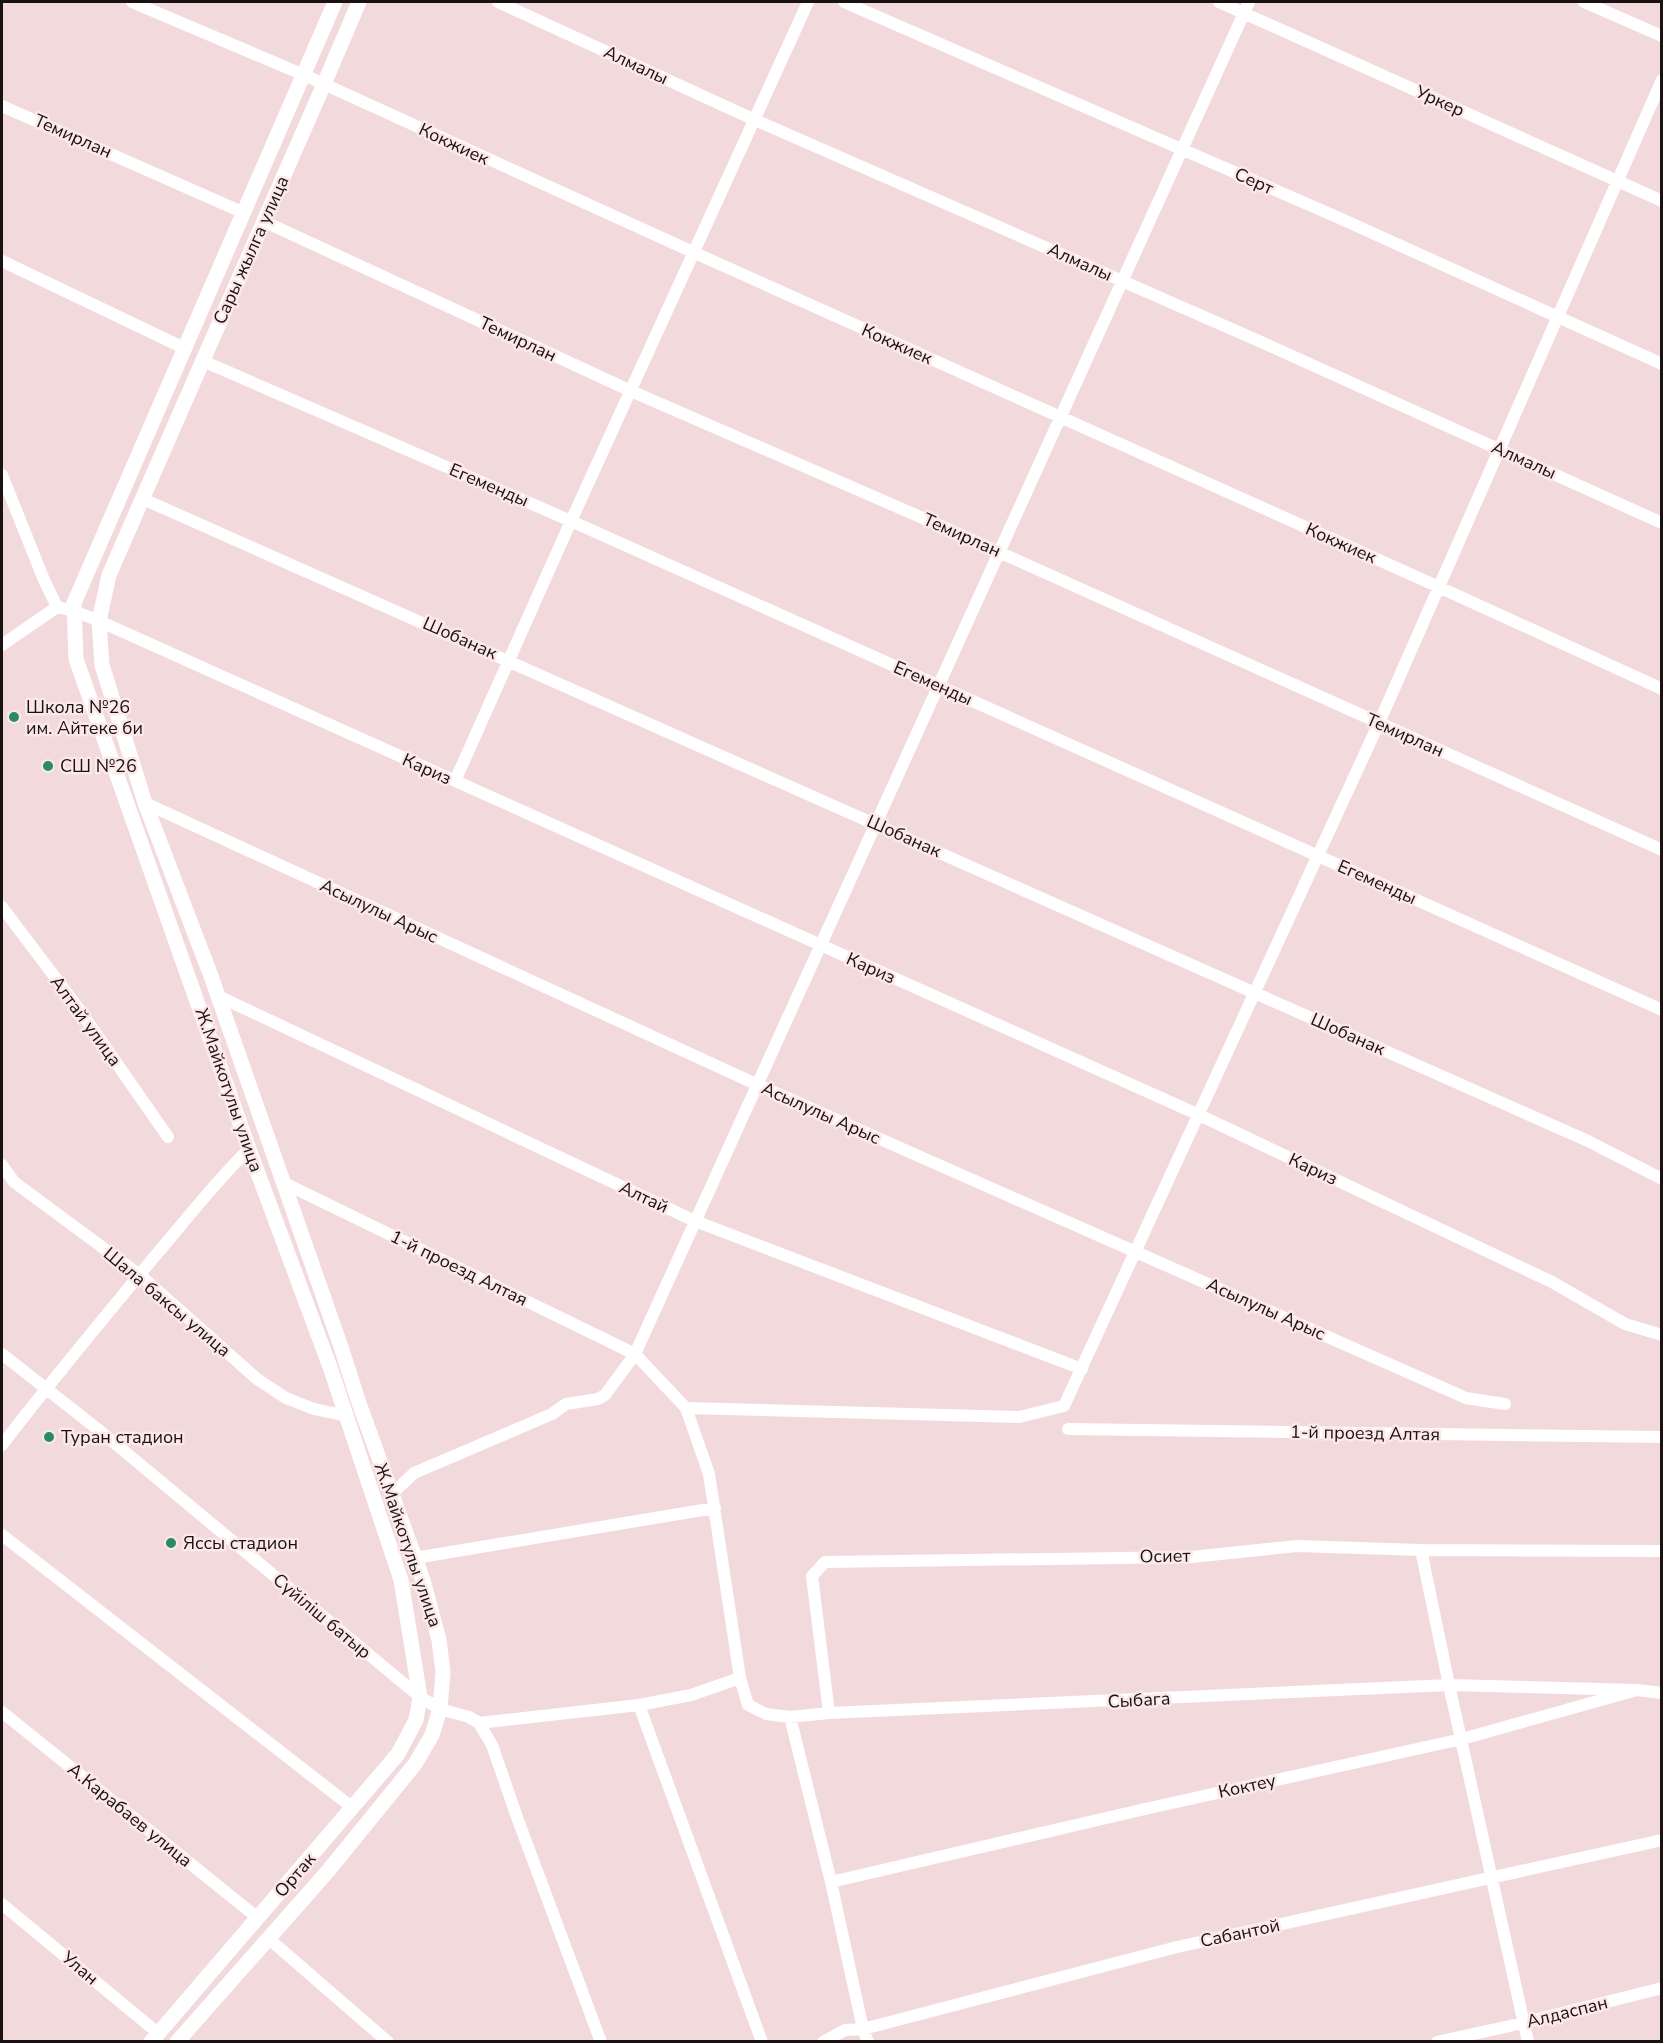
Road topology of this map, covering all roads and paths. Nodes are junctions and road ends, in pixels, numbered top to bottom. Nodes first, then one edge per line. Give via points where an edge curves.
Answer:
1 (132, 2) edge
2 (335, 2) edge
3 (358, 2) edge
4 (498, 2) edge
5 (808, 2) edge
6 (844, 2) edge
7 (1219, 2) edge
8 (1584, 2) edge
9 (1246, 7) edge
10 (1662, 36) edge
11 (304, 75) junction
12 (1662, 80) edge
13 (324, 84) junction
14 (2, 106) edge
15 (755, 120) junction
16 (1182, 149) junction
17 (1617, 181) junction
18 (1662, 201) edge
19 (242, 212) junction
20 (263, 221) junction
21 (694, 253) junction
22 (2, 261) edge
23 (1123, 280) junction
24 (1557, 317) junction
25 (184, 348) junction
26 (202, 361) junction
27 (1662, 364) edge
28 (632, 391) junction
29 (1061, 417) junction
30 (1499, 449) junction
31 (2, 475) edge
32 (123, 487) joint
33 (143, 499) junction
34 (571, 521) junction
35 (1662, 523) edge
36 (1000, 552) junction
37 (1439, 587) junction
38 (57, 607) junction
39 (75, 611) junction
40 (99, 621) junction
41 (2, 645) edge
42 (509, 660) junction
43 (940, 686) junction
44 (1662, 689) edge
45 (1379, 723) junction
46 (455, 781) junction
47 (145, 803) junction
48 (877, 824) junction
49 (1662, 850) edge
50 (1317, 855) junction
51 (2, 906) edge
52 (821, 946) junction
53 (1254, 992) junction
54 (218, 996) junction
55 (1662, 1010) edge
56 (758, 1085) junction
57 (1197, 1114) junction
58 (168, 1137) dead end
59 (249, 1149) junction
60 (2, 1165) edge
61 (1662, 1179) edge
62 (282, 1182) junction
63 (695, 1221) junction
64 (1136, 1252) junction
65 (313, 1268) junction
66 (296, 1274) junction
67 (140, 1275) junction
68 (1662, 1335) edge
69 (2, 1354) edge
70 (635, 1354) junction
71 (1082, 1370) junction
72 (46, 1388) junction
73 (1505, 1404) dead end
74 (686, 1407) junction
75 (347, 1416) junction
76 (1068, 1429) dead end
77 (1662, 1437) edge
78 (2, 1445) edge
79 (392, 1494) junction
80 (715, 1508) junction
81 (2, 1535) edge
82 (1421, 1550) junction
83 (1662, 1551) edge
84 (415, 1558) junction
85 (740, 1678) junction
86 (1449, 1685) junction
87 (1637, 1690) junction
88 (1662, 1693) edge
89 (420, 1697) junction
90 (639, 1705) junction
91 (440, 1709) junction
92 (2, 1712) edge
93 (829, 1713) junction
94 (790, 1717) junction
95 (479, 1723) junction
96 (1462, 1739) junction
97 (353, 1808) junction
98 (1662, 1840) edge
99 (1492, 1878) junction
100 (831, 1882) junction
101 (2, 1904) edge
102 (258, 1918) junction
103 (268, 1938) junction
104 (1662, 1988) edge
105 (1523, 2023) junction
106 (863, 2029) junction
107 (155, 2037) edge
108 (177, 2042) edge
109 (388, 2042) edge
110 (600, 2042) edge
111 (762, 2042) edge
112 (823, 2042) edge
113 (868, 2042) edge
114 (1437, 2042) edge
115 (1528, 2042) edge

1 - 11 street, Кокжиек
2 - 11 street, Сары жылга улица
3 - 13 street, Сары жылга улица
4 - 15 street, Алмалы
5 - 15 street
6 - 16 street, Серт
7 - 9 street, Уркер
8 - 10 street
9 - 16 street
9 - 17 street, Уркер
11 - 13 street, Кокжиек
11 - 19 street, Сары жылга улица
12 - 17 street
13 - 20 street, Сары жылга улица
13 - 21 street, Кокжиек
14 - 19 street, Темирлан
15 - 21 street
15 - 23 street, Алмалы
16 - 23 street
16 - 24 street, Серт
17 - 18 street, Уркер
17 - 24 street
19 - 25 street, Сары жылга улица
20 - 26 street, Сары жылга улица
20 - 28 street, Темирлан
21 - 28 street
21 - 29 street, Кокжиек
22 - 25 street
23 - 29 street
23 - 30 street, Алмалы
24 - 27 street, Серт
24 - 30 street
25 - 32 street, Сары жылга улица
26 - 33 street, Сары жылга улица
26 - 34 street, Егеменды
28 - 34 street
28 - 36 street, Темирлан
29 - 36 street
29 - 37 street, Кокжиек
30 - 35 street, Алмалы
30 - 37 street
31 - 38 street
32 - 39 street, Ж.Майкотулы улица via 74,603
33 - 40 street, Ж.Майкотулы улица via 109,575
33 - 42 street, Шобанак
34 - 42 street
34 - 43 street, Егеменды
36 - 43 street
36 - 45 street, Темирлан
37 - 44 street, Кокжиек
37 - 45 street
38 - 39 street, Кариз
38 - 41 street
39 - 40 street, Кариз
39 - 59 street, Ж.Майкотулы улица via 76,659
40 - 46 street, Кариз
40 - 47 street, Ж.Майкотулы улица via 102,664
42 - 46 street
42 - 48 street, Шобанак
43 - 48 street
43 - 50 street, Егеменды
45 - 49 street, Темирлан
45 - 50 street
46 - 52 street, Кариз
47 - 54 street, Ж.Майкотулы улица
47 - 56 street, Асылулы Арыс
48 - 52 street
48 - 53 street, Шобанак
50 - 53 street
50 - 55 street, Егеменды
51 - 58 street, Алтай улица
52 - 56 street
52 - 57 street, Кариз
53 - 57 street
53 - 61 street, Шобанак via 1588,1141
54 - 62 street, Ж.Майкотулы улица
54 - 63 street, Алтай
56 - 63 street
56 - 64 street, Асылулы Арыс
57 - 64 street
57 - 68 street, Кариз via 1552,1282 1625,1324
59 - 66 street, Ж.Майкотулы улица
59 - 67 street
60 - 67 street, Шала баксы улица via 14,1182
62 - 65 street, Ж.Майкотулы улица
62 - 70 street, 1-й проезд Алтая
63 - 70 street
63 - 71 street, Алтай
64 - 71 street
64 - 73 street, Асылулы Арыс via 1466,1398
65 - 66 street
65 - 79 street, Ж.Майкотулы улица
66 - 75 street, Ж.Майкотулы улица
67 - 72 street
67 - 75 street, Шала баксы улица via 286,1398
69 - 72 street, Сүйіліш батыр
70 - 74 street
70 - 79 street via 605,1395 566,1404 552,1414 414,1473
71 - 74 street via 1064,1406 1019,1417
72 - 78 street
72 - 89 street, Сүйіліш батыр
74 - 80 street via 709,1473
75 - 89 street, Ж.Майкотулы улица via 401,1580
76 - 77 street, 1-й проезд Алтая
79 - 84 street, Ж.Майкотулы улица
80 - 84 street
80 - 85 street
81 - 97 street
82 - 83 street, Осиет
82 - 86 street
82 - 93 street, Осиет via 1297,1546 1191,1557 825,1562 812,1576
84 - 91 street, Ж.Майкотулы улица via 440,1640
85 - 90 street via 691,1695
85 - 94 street, Сыбага via 748,1705 766,1714
86 - 87 street, Сыбага
86 - 93 street, Сыбага
86 - 96 street
87 - 88 street, Коктеу
87 - 96 street, Коктеу
89 - 91 street, Сүйіліш батыр
89 - 97 street, Ортак via 416,1720 398,1754
90 - 95 street
90 - 111 street
91 - 95 street, Сүйіліш батыр
91 - 103 street, Ортак via 432,1735 415,1764
92 - 102 street, А.Карабаев улица
93 - 94 street, Сыбага
94 - 100 street
95 - 110 street via 492,1745
96 - 99 street
96 - 100 street, Коктеу
97 - 102 street, Ортак
98 - 99 street, Сабантой
99 - 105 street
99 - 106 street, Сабантой via 1177,1947
100 - 106 street
101 - 107 street, Улан
102 - 107 street, Ортак
103 - 108 street, Ортак
103 - 109 street
104 - 105 street, Алдаспан
105 - 114 street, Алдаспан
105 - 115 street
106 - 112 street, Сабантой via 845,2030
106 - 113 street

